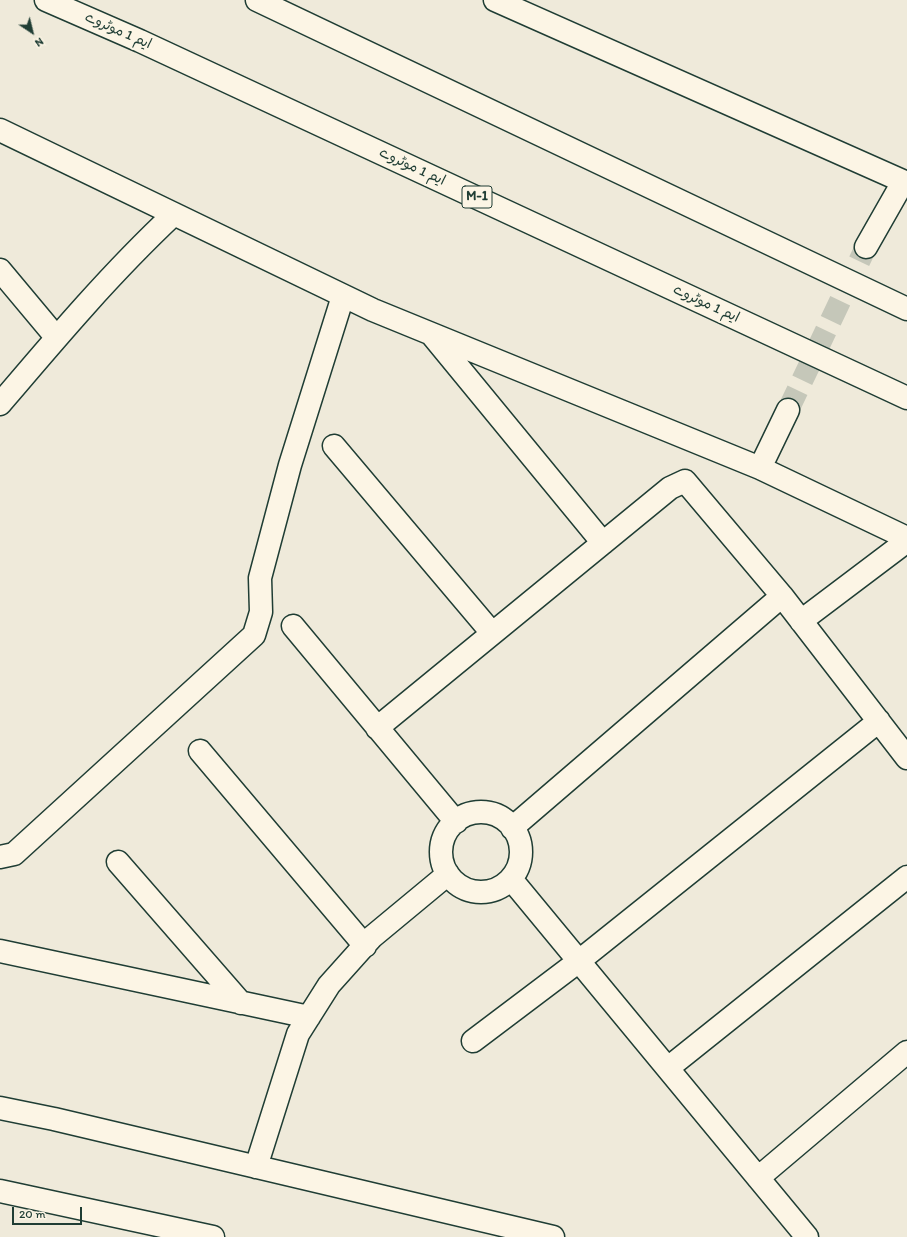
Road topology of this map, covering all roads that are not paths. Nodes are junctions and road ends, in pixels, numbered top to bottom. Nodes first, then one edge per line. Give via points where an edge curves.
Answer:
1 (46, 0) edge
2 (257, 0) edge
3 (495, 0) edge
4 (0, 130) edge
5 (905, 182) edge
6 (174, 214) junction
7 (866, 247) tunnel mouth
8 (0, 270) edge
9 (343, 296) junction
10 (907, 309) edge
11 (431, 334) junction
12 (56, 337) junction
13 (4, 393) edge
14 (907, 398) edge
15 (788, 410) tunnel mouth
16 (334, 446) dead end
17 (760, 468) junction
18 (907, 539) edge
19 (603, 544) junction
20 (782, 596) junction
21 (801, 621) junction
22 (293, 626) dead end
23 (492, 633) junction
24 (879, 722) junction
25 (377, 728) junction
26 (200, 751) dead end
27 (907, 758) edge
28 (456, 822) junction
29 (512, 828) junction
30 (0, 857) edge
31 (118, 862) dead end
32 (448, 874) junction
33 (907, 877) edge
34 (510, 879) junction
35 (365, 946) junction
36 (0, 951) edge
37 (579, 961) junction
38 (241, 1003) junction
39 (308, 1017) junction
40 (473, 1041) dead end
41 (907, 1052) edge
42 (668, 1068) junction
43 (0, 1108) edge
44 (256, 1167) junction
45 (758, 1178) junction
46 (0, 1191) edge
47 (213, 1237) edge
48 (554, 1237) edge
49 (807, 1237) edge

1 - 14 main road, ایم 1 موٹروے / M-1 via 148,44
2 - 10 main road
3 - 5 main road
4 - 6 main road
5 - 7 main road
6 - 9 main road
6 - 12 main road via 132,253
8 - 12 main road
9 - 11 main road
9 - 30 main road via 290,465 260,578 261,612 254,635 14,854
11 - 17 main road
11 - 19 main road
12 - 13 main road
15 - 17 main road
16 - 23 main road
17 - 18 main road
18 - 21 main road
19 - 20 main road via 670,488 685,481
19 - 23 main road
20 - 21 main road
20 - 29 main road
21 - 24 main road
22 - 25 main road
23 - 25 main road
24 - 27 main road
24 - 37 main road
25 - 28 main road
26 - 35 main road
28 - 29 main road via 463,816 478,812 494,814
28 - 32 main road via 443,839 441,855
29 - 34 main road via 521,850 518,865
31 - 38 main road
32 - 34 main road via 454,882 467,890 483,892 498,888
32 - 35 main road via 413,901
33 - 42 main road
34 - 37 main road
35 - 39 main road via 329,985
36 - 38 main road
37 - 40 main road
37 - 42 main road
38 - 39 main road
39 - 44 main road via 298,1034
41 - 45 main road
42 - 45 main road
43 - 44 main road
44 - 48 main road
45 - 49 main road
46 - 47 main road

